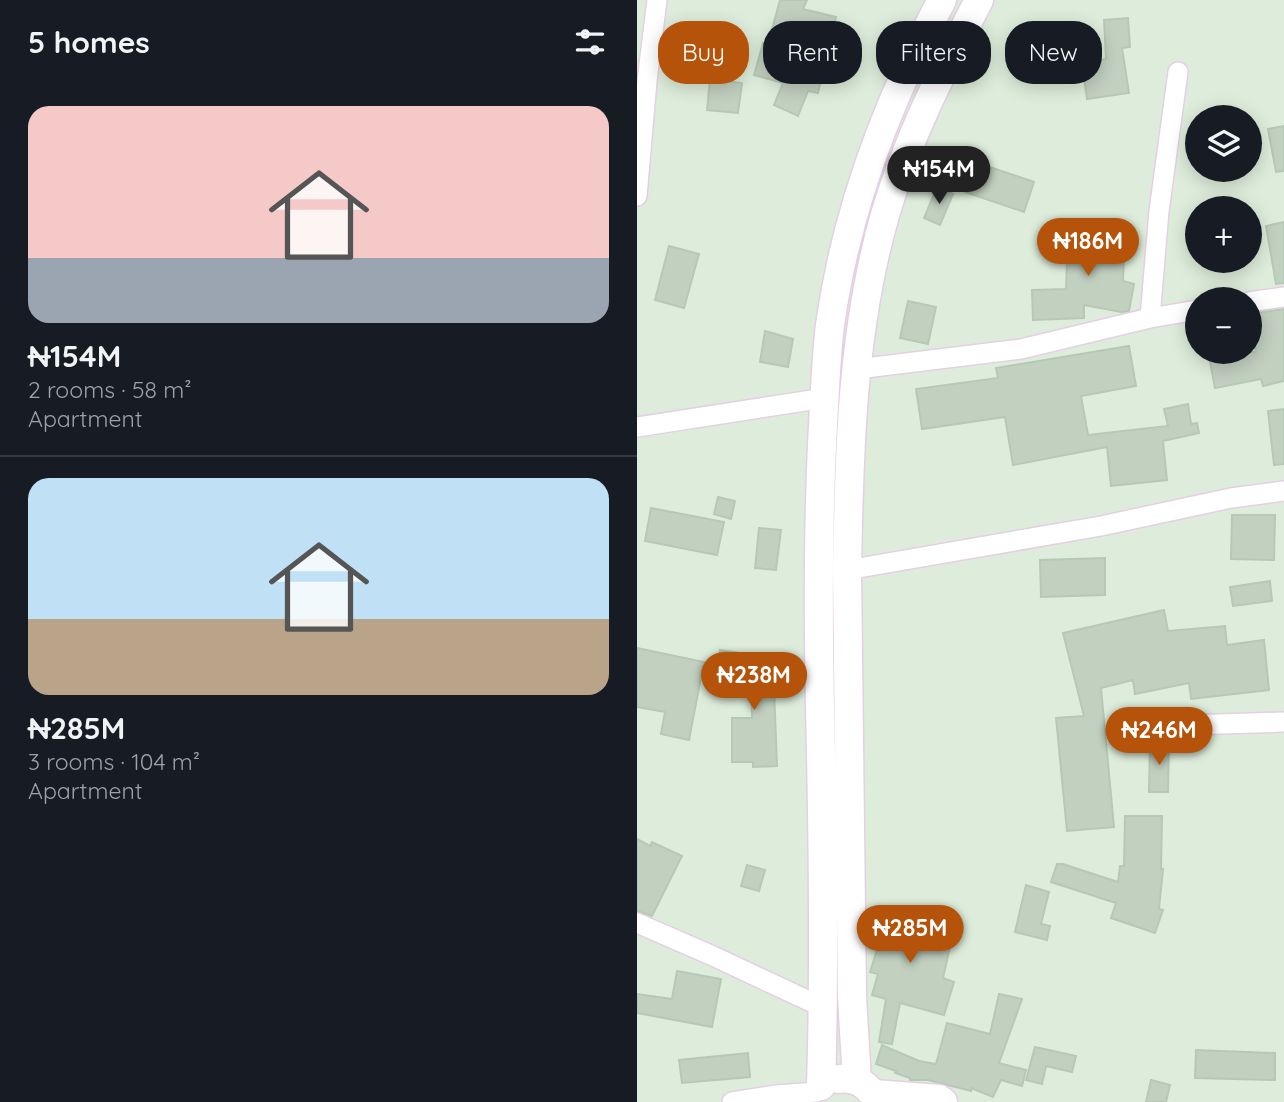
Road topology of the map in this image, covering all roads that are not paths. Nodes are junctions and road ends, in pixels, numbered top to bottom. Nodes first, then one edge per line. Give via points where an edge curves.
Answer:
1 (657, 0) edge
2 (942, 0) edge
3 (979, 0) edge
4 (1178, 72) dead end
5 (637, 196) edge
6 (1284, 297) edge
7 (1262, 300) edge
8 (1185, 312) edge
9 (1150, 317) junction
10 (857, 369) junction
11 (825, 398) junction
12 (637, 427) edge
13 (1284, 491) edge
14 (847, 569) junction
15 (1284, 723) edge
16 (1188, 725) dead end
17 (637, 923) edge
18 (824, 1007) junction
19 (870, 1092) edge
20 (816, 1094) edge
21 (733, 1102) edge
22 (943, 1102) edge

1 - 5 street
2 - 11 main road via 891,105 865,177 830,325
3 - 10 main road via 931,96 885,216
4 - 9 street
6 - 7 street
8 - 9 street
9 - 10 street via 1021,349
10 - 14 main road
11 - 12 street
11 - 18 main road via 818,613
13 - 14 street
14 - 19 main road via 852,983
15 - 16 street
17 - 18 street
18 - 20 main road
19 - 20 main road via 845,1078 832,1080
19 - 22 main road
20 - 21 street via 776,1094

